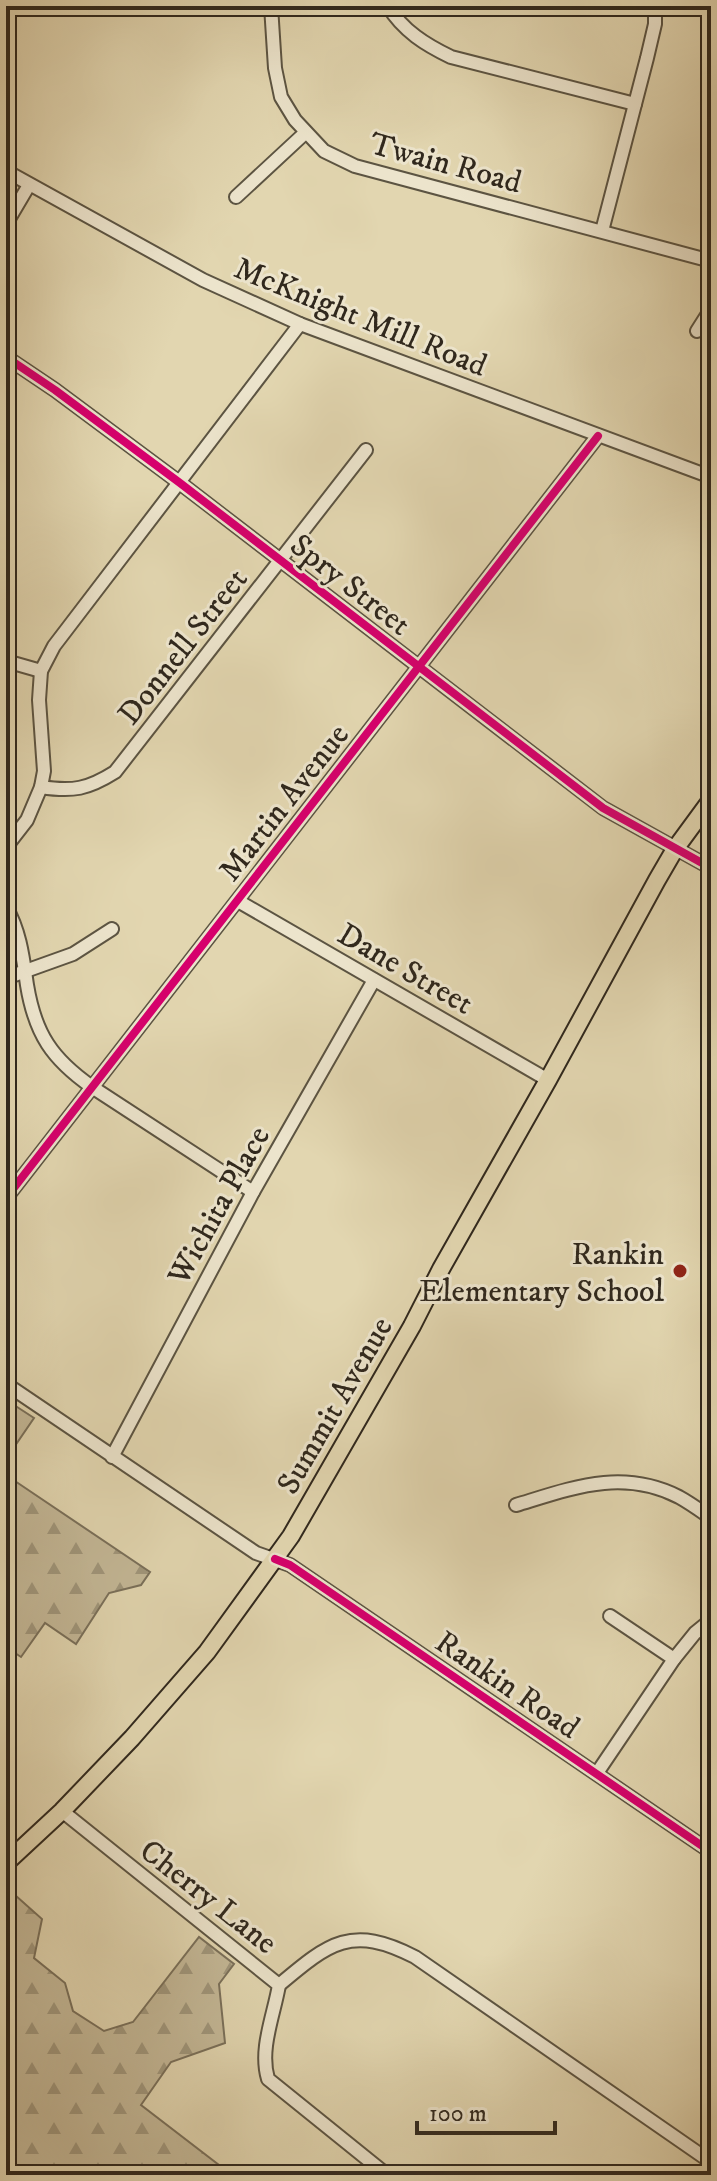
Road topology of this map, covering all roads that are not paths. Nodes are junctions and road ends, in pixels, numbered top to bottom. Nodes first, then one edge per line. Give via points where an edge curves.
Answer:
1 (271, 6) edge
2 (388, 6) edge
3 (655, 6) edge
4 (635, 104) junction
5 (305, 133) junction
6 (6, 171) edge
7 (29, 185) junction
8 (236, 197) dead end
9 (6, 224) edge
10 (602, 231) junction
11 (711, 261) edge
12 (711, 309) edge
13 (300, 324) junction
14 (697, 331) dead end
15 (6, 357) edge
16 (598, 436) junction
17 (366, 450) dead end
18 (711, 477) edge
19 (180, 483) junction
20 (281, 561) junction
21 (6, 661) edge
22 (419, 667) junction
23 (41, 671) junction
24 (41, 787) junction
25 (711, 800) edge
26 (6, 847) edge
27 (675, 849) junction
28 (711, 868) edge
29 (238, 901) junction
30 (6, 907) edge
31 (112, 929) dead end
32 (25, 972) junction
33 (6, 978) edge
34 (374, 980) junction
35 (548, 1080) junction
36 (92, 1087) junction
37 (253, 1192) junction
38 (6, 1198) edge
39 (6, 1384) edge
40 (112, 1457) junction
41 (516, 1505) dead end
42 (711, 1518) edge
43 (275, 1559) junction
44 (610, 1616) dead end
45 (711, 1620) edge
46 (674, 1659) junction
47 (597, 1773) junction
48 (62, 1811) junction
49 (711, 1852) edge
50 (6, 1863) edge
51 (279, 1985) junction
52 (711, 2162) edge
53 (387, 2175) edge

1 - 5 street, Twain Road via 281,97
2 - 4 street via 409,32 451,57
3 - 4 street
4 - 10 street
5 - 8 street
5 - 10 street, Twain Road via 324,151 355,166
6 - 7 street, McKnight Mill Road
7 - 9 street
7 - 13 street, McKnight Mill Road via 203,280
10 - 11 street, Twain Road
12 - 14 street
13 - 16 street, McKnight Mill Road
13 - 19 street
15 - 19 street, Spry Street
16 - 18 street, McKnight Mill Road
16 - 22 street, Martin Avenue
17 - 20 street, Donnell Street
19 - 20 street, Spry Street
19 - 23 street via 54,646
20 - 22 street, Spry Street
20 - 24 street, Donnell Street via 115,772 94,785 64,791
21 - 23 street
22 - 27 street, Spry Street via 603,808
22 - 29 street, Martin Avenue
23 - 24 street
24 - 26 street via 27,820
25 - 27 main road, Summit Avenue
27 - 28 street, Spry Street
27 - 35 main road, Summit Avenue
29 - 34 street, Dane Street
29 - 36 street, Martin Avenue
30 - 32 street
31 - 32 street via 73,954
32 - 33 street
32 - 36 street via 41,1034 68,1070
34 - 35 street, Dane Street
34 - 37 street, Wichita Place
35 - 43 main road, Summit Avenue
36 - 37 street
36 - 38 street, Martin Avenue
37 - 40 street, Wichita Place
39 - 40 street, Rankin Road
40 - 43 street, Rankin Road via 256,1553
41 - 42 street via 575,1487 618,1481 678,1497
43 - 47 street, Rankin Road
43 - 48 main road, Summit Avenue via 207,1652
44 - 46 street
45 - 46 street
46 - 47 street
47 - 49 street, Rankin Road
48 - 50 main road, Summit Avenue
48 - 51 street, Cherry Lane
51 - 52 street via 339,1942 390,1944
51 - 53 street, Cherry Lane via 265,2051 268,2079

